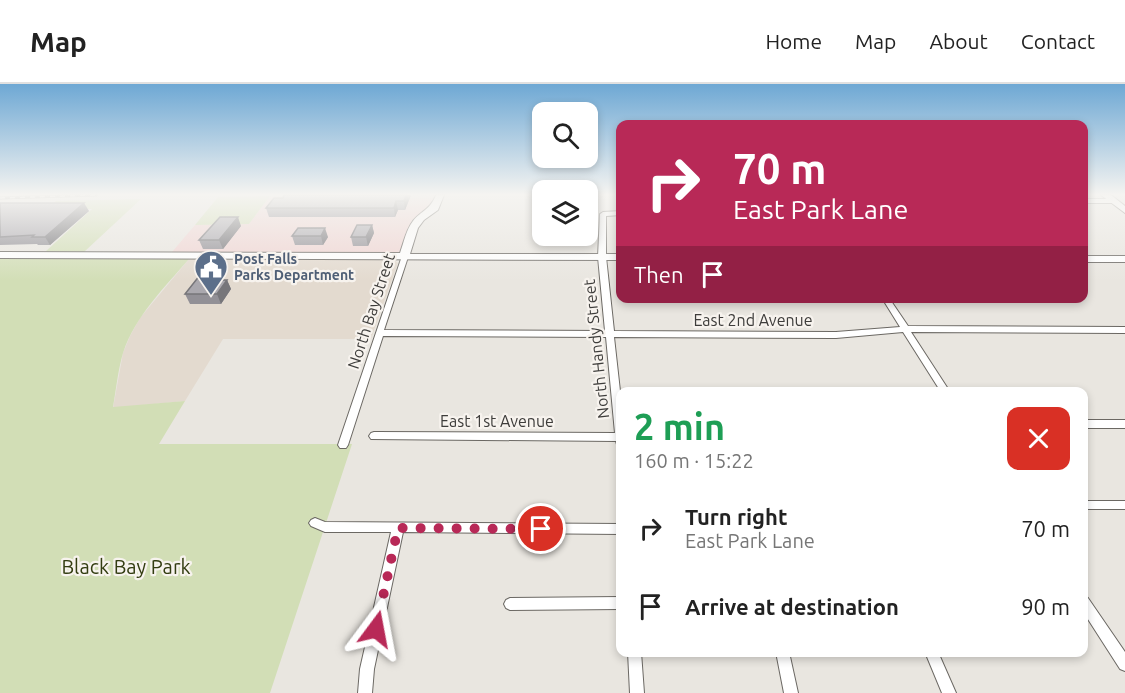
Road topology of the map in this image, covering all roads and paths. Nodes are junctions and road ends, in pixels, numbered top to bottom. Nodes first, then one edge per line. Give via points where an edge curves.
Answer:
1 (415, 223) edge
2 (603, 223) edge
3 (0, 255) edge
4 (404, 257) junction
5 (602, 257) junction
6 (616, 257) edge
7 (1088, 259) edge
8 (1125, 259) edge
9 (888, 303) edge
10 (905, 329) junction
11 (1125, 330) edge
12 (381, 333) junction
13 (610, 334) junction
14 (943, 387) edge
15 (616, 391) edge
16 (1088, 424) edge
17 (1125, 424) edge
18 (374, 436) dead end
19 (616, 439) edge
20 (343, 445) dead end
21 (1088, 505) edge
22 (1125, 505) edge
23 (315, 523) dead end
24 (398, 528) junction
25 (616, 529) edge
26 (616, 603) edge
27 (510, 604) dead end
28 (1088, 607) edge
29 (1119, 645) edge
30 (634, 657) edge
31 (783, 657) edge
32 (933, 657) edge
33 (1125, 664) edge
34 (364, 693) edge
35 (637, 693) edge
36 (791, 693) edge
37 (949, 693) edge

1 - 4 street, North Bay Street
2 - 5 street, North Handy Street
3 - 4 street
4 - 5 street
4 - 12 street, North Bay Street
5 - 6 street
5 - 13 street, North Handy Street
7 - 8 street
9 - 10 street
10 - 11 street, East 2nd Avenue
10 - 13 street, East 2nd Avenue via 836,335
10 - 14 street
12 - 13 street, East 2nd Avenue
12 - 20 street, North Bay Street
13 - 15 street, North Handy Street
16 - 17 street
18 - 19 street, East 1st Avenue
21 - 22 street
23 - 24 street via 325,527
24 - 25 street
24 - 34 street
26 - 27 street
28 - 29 street
29 - 33 street
30 - 35 street
31 - 36 street
32 - 37 street

